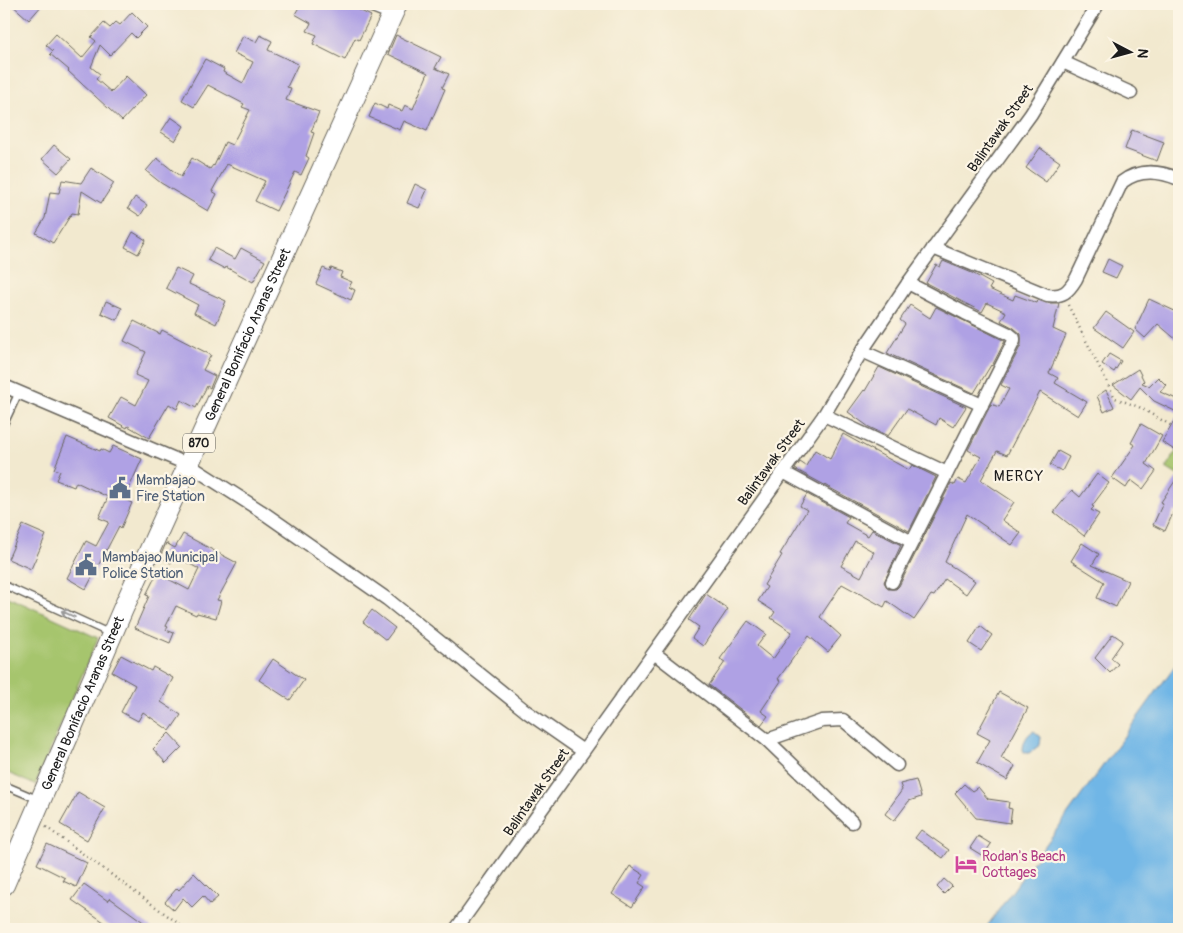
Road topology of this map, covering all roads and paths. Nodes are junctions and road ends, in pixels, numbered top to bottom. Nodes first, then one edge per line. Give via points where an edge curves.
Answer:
1 (372, 4) edge
2 (1098, 4) edge
3 (395, 8) edge
4 (1063, 62) junction
5 (1132, 93) dead end
6 (1179, 179) edge
7 (933, 248) junction
8 (908, 283) junction
9 (1062, 295) junction
10 (862, 351) junction
11 (4, 386) edge
12 (19, 392) junction
13 (982, 405) junction
14 (6, 414) edge
15 (824, 415) junction
16 (4, 424) edge
17 (1179, 430) edge
18 (189, 465) junction
19 (782, 472) junction
20 (947, 473) junction
21 (912, 542) junction
22 (892, 582) dead end
23 (4, 585) edge
24 (112, 635) junction
25 (654, 653) junction
26 (767, 740) junction
27 (583, 751) junction
28 (897, 765) dead end
29 (4, 785) edge
30 (36, 809) junction
31 (852, 822) dead end
32 (4, 885) edge
33 (186, 929) edge
34 (456, 929) edge

1 - 3 street
2 - 4 street, Balintawak Street
3 - 18 main road, General Bonifacio Aranas Street / 870
4 - 5 street
4 - 7 street, Balintawak Street via 1031,114
6 - 9 street via 1152,172 1129,176 1122,182 1076,279
7 - 8 street, Balintawak Street
7 - 9 street via 1047,295
8 - 10 street, Balintawak Street
8 - 13 street via 1014,338
9 - 17 path via 1115,398
10 - 13 street
10 - 15 street, Balintawak Street
11 - 12 street
12 - 14 lane
12 - 18 street
13 - 20 street
14 - 16 lane
15 - 19 street, Balintawak Street
15 - 20 street
18 - 24 main road, General Bonifacio Aranas Street / 870
18 - 27 street via 386,599 527,712
19 - 21 street
19 - 25 street, Balintawak Street
20 - 21 street
21 - 22 street
24 -> 23 lane
24 - 30 main road, General Bonifacio Aranas Street / 870
25 - 26 street
25 - 27 street, Balintawak Street
26 - 28 street via 822,721 843,720
26 - 31 street
27 - 34 street, Balintawak Street
29 - 30 lane
30 - 32 main road, General Bonifacio Aranas Street / 870
30 - 33 path

